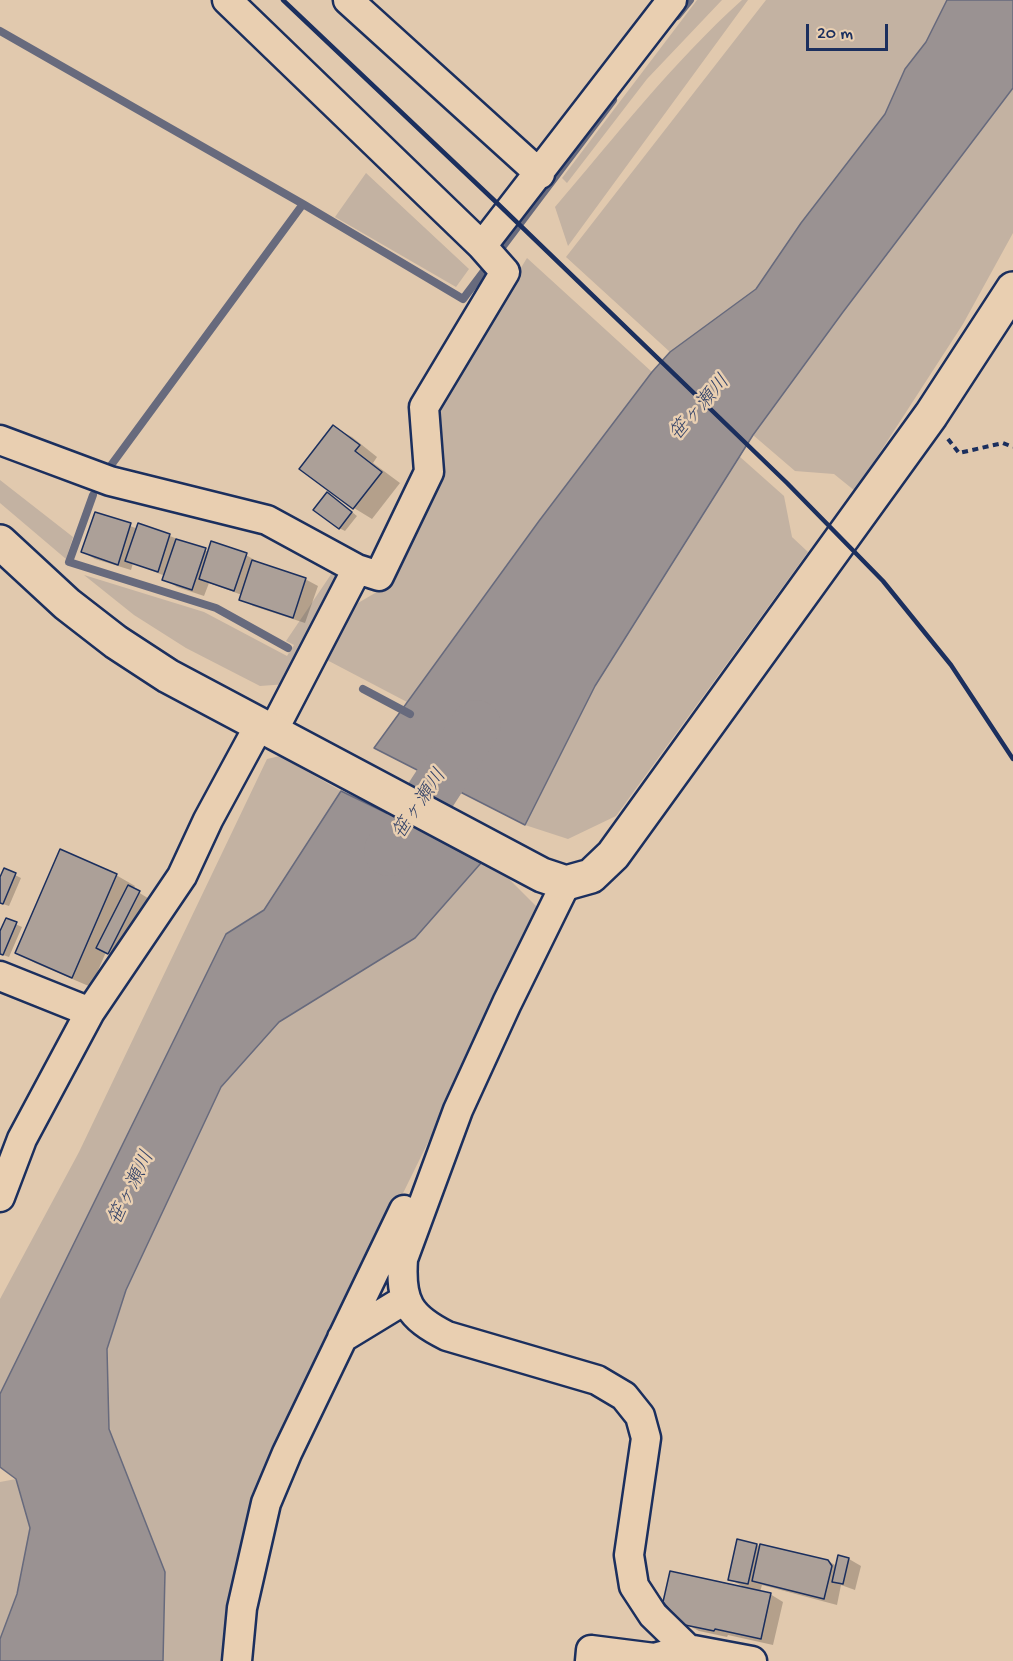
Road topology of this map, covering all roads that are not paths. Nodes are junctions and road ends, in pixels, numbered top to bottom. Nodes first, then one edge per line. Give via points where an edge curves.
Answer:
1 (227, 0) edge
2 (348, 0) edge
3 (672, 0) edge
4 (540, 174) junction
5 (490, 255) junction
6 (1013, 289) edge
7 (0, 440) edge
8 (0, 542) edge
9 (357, 569) junction
10 (273, 732) junction
11 (554, 879) junction
12 (0, 976) edge
13 (90, 1012) junction
14 (458, 1110) junction
15 (11, 1143) edge
16 (0, 1197) edge
17 (406, 1299) junction
18 (342, 1338) junction
19 (688, 1649) junction
20 (237, 1661) edge
21 (590, 1661) edge
22 (752, 1661) edge

1 - 5 street
2 - 4 street
3 - 4 street
4 - 5 street
5 - 9 street via 505,272 424,407 429,472 379,576
6 - 11 street via 931,415 613,855 591,876
7 - 9 street via 110,481 267,520
8 - 10 street via 67,604 116,642 168,676
9 - 10 street
10 - 11 street
10 - 13 street via 208,820 182,876
11 - 14 street via 507,1003
12 - 13 street
13 - 15 street
14 - 17 street via 403,1259 401,1282
14 - 18 street via 418,1181
15 - 16 street
17 - 18 street
17 - 19 street via 424,1324 447,1336 597,1380 624,1395 640,1416 646,1438 629,1555 634,1586 652,1615
18 - 20 street via 266,1503 242,1608
19 - 21 street via 654,1658 591,1650
19 - 22 street

